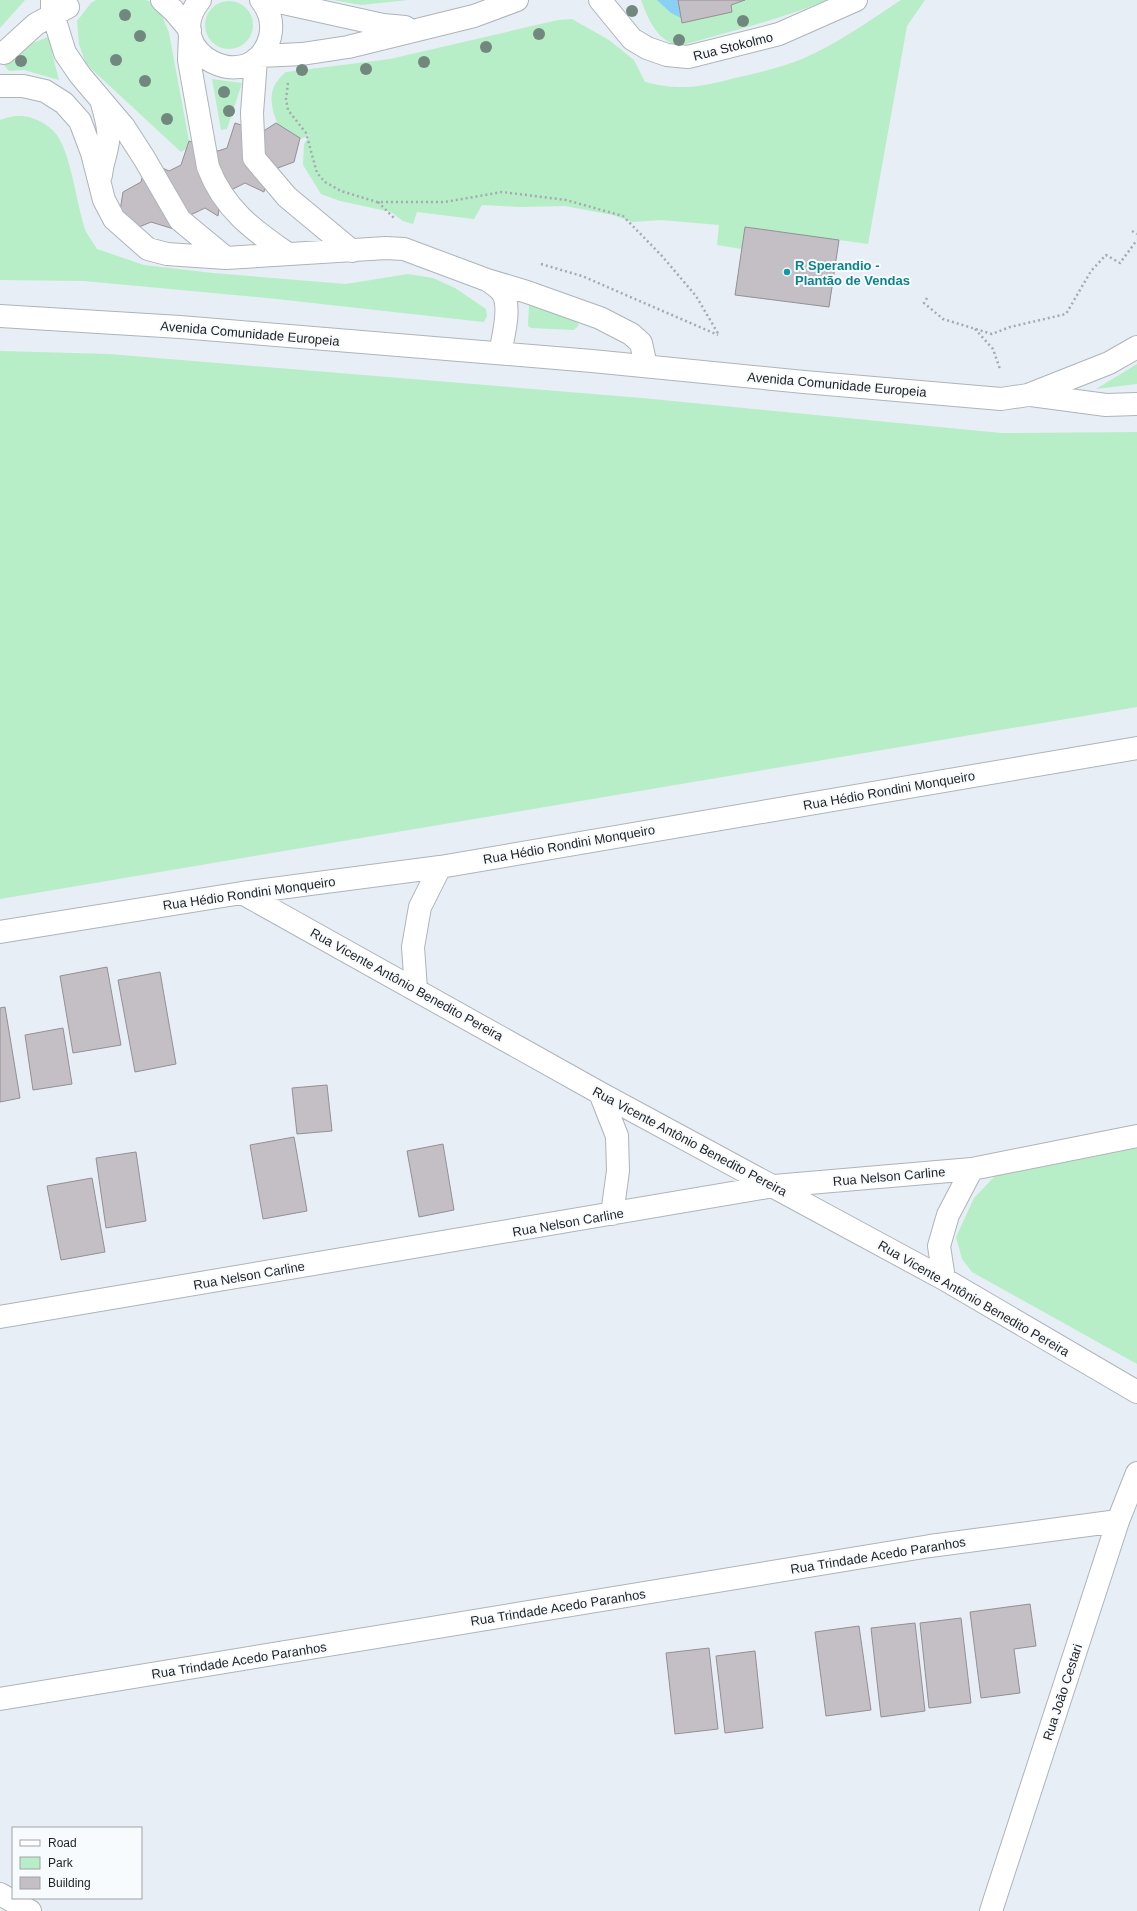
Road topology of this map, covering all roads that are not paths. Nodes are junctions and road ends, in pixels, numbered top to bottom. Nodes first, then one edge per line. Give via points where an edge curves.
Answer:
1 (162, 0) edge
2 (200, 0) edge
3 (261, 0) edge
4 (270, 0) edge
5 (517, 0) edge
6 (600, 0) edge
7 (856, 0) edge
8 (58, 4) edge
9 (418, 29) junction
10 (190, 32) junction
11 (2, 55) edge
12 (258, 57) junction
13 (0, 86) edge
14 (100, 98) junction
15 (100, 186) junction
16 (352, 250) junction
17 (288, 254) junction
18 (226, 258) junction
19 (487, 280) junction
20 (0, 316) edge
21 (1137, 347) edge
22 (500, 353) junction
23 (646, 366) junction
24 (1028, 395) junction
25 (1137, 404) edge
26 (1137, 748) edge
27 (440, 866) junction
28 (242, 893) junction
29 (0, 932) edge
30 (416, 988) junction
31 (600, 1093) junction
32 (1137, 1136) edge
33 (972, 1169) junction
34 (774, 1186) junction
35 (612, 1214) junction
36 (944, 1279) junction
37 (0, 1317) edge
38 (1137, 1392) edge
39 (1137, 1473) edge
40 (1118, 1521) junction
41 (0, 1699) edge
42 (0, 1894) edge
43 (30, 1911) edge
44 (991, 1911) edge

1 - 10 street
2 - 10 street via 191,16
3 - 12 street via 269,14 271,31 269,40
4 - 9 street via 383,25
5 - 9 street via 474,16
6 - 7 street, Rua Stokolmo via 637,42 667,55 688,57 779,34
8 - 11 street via 34,16
8 - 14 street via 60,35 65,53
9 - 12 street via 348,47
10 - 12 street via 200,54 220,66 242,66
10 - 17 street via 189,60 212,177 221,195 249,226
12 - 16 street via 252,113 254,158 287,197
13 - 15 street via 23,86 45,91 64,103 80,121 92,153
14 - 15 street via 106,118 108,140
14 - 18 street via 139,149 180,220
15 - 18 street via 114,219 148,249 167,254
16 - 17 street
16 - 19 street via 404,249
17 - 18 street
19 - 22 street via 502,292 506,303 506,325
19 - 23 street via 600,318 631,334 641,343
20 - 22 street, Avenida Comunidade Europeia
21 - 24 street, Avenida Comunidade Europeia via 1109,363
22 - 23 street, Avenida Comunidade Europeia
23 - 24 street, Avenida Comunidade Europeia via 1001,398
24 - 25 street, Avenida Comunidade Europeia via 1106,405
26 - 27 street, Rua Hédio Rondini Monqueiro
27 - 28 street, Rua Hédio Rondini Monqueiro
27 - 30 street via 420,907 413,947
28 - 29 street, Rua Hédio Rondini Monqueiro
28 - 30 street, Rua Vicente Antônio Benedito Pereira
30 - 31 street, Rua Vicente Antônio Benedito Pereira
31 - 34 street, Rua Vicente Antônio Benedito Pereira
31 - 35 street via 617,1136 618,1171
32 - 33 street, Rua Nelson Carline
33 - 34 street, Rua Nelson Carline
33 - 36 street via 948,1215 939,1246
34 - 35 street, Rua Nelson Carline
34 - 36 street, Rua Vicente Antônio Benedito Pereira
35 - 37 street, Rua Nelson Carline
36 - 38 street, Rua Vicente Antônio Benedito Pereira
39 - 40 street, Rua João Cestari
40 - 41 street, Rua Trindade Acedo Paranhos via 922,1548
40 - 44 street, Rua João Cestari
42 - 43 street

